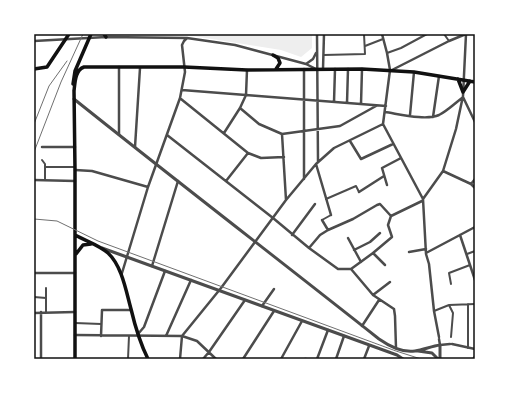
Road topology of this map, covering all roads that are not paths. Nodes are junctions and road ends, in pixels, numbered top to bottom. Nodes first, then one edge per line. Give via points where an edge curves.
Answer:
1 (69, 34) edge
2 (317, 34) edge
3 (324, 34) edge
4 (364, 34) edge
5 (382, 34) edge
6 (427, 34) edge
7 (444, 34) edge
8 (466, 34) edge
9 (90, 36) edge
10 (105, 36) edge
11 (187, 38) junction
12 (67, 39) junction
13 (384, 39) junction
14 (34, 40) edge
15 (449, 41) junction
16 (365, 46) junction
17 (317, 50) junction
18 (387, 53) junction
19 (273, 55) junction
20 (324, 55) junction
21 (306, 64) junction
22 (119, 67) junction
23 (184, 67) junction
24 (140, 68) junction
25 (34, 69) edge
26 (304, 69) junction
27 (323, 69) junction
28 (335, 69) junction
29 (348, 69) junction
30 (362, 69) junction
31 (247, 70) junction
32 (275, 70) junction
33 (318, 70) junction
34 (391, 70) junction
35 (414, 72) junction
36 (439, 76) junction
37 (458, 79) junction
38 (464, 81) junction
39 (470, 81) junction
40 (475, 82) edge
41 (182, 90) junction
42 (74, 91) junction
43 (246, 95) junction
44 (463, 96) junction
45 (180, 98) junction
46 (74, 99) junction
47 (304, 100) junction
48 (318, 101) junction
49 (334, 102) junction
50 (347, 103) junction
51 (361, 104) junction
52 (376, 105) junction
53 (386, 106) junction
54 (240, 108) junction
55 (385, 112) junction
56 (410, 115) junction
57 (433, 117) junction
58 (475, 122) edge
59 (383, 124) junction
60 (318, 129) junction
61 (304, 131) junction
62 (224, 133) junction
63 (282, 134) junction
64 (119, 135) junction
65 (167, 135) junction
66 (350, 141) junction
67 (393, 144) junction
68 (42, 147) dead end
69 (75, 147) junction
70 (135, 147) junction
71 (248, 153) junction
72 (284, 157) junction
73 (400, 158) junction
74 (42, 160) dead end
75 (317, 163) junction
76 (156, 165) junction
77 (45, 167) junction
78 (75, 168) junction
79 (443, 171) junction
80 (384, 176) junction
81 (475, 179) edge
82 (34, 180) edge
83 (45, 180) junction
84 (75, 180) junction
85 (304, 180) junction
86 (178, 181) junction
87 (226, 182) junction
88 (471, 184) junction
89 (387, 185) dead end
90 (148, 186) junction
91 (475, 188) edge
92 (359, 192) joint
93 (326, 199) junction
94 (286, 200) junction
95 (423, 200) junction
96 (315, 204) dead end
97 (331, 215) joint
98 (391, 216) junction
99 (273, 218) junction
100 (322, 220) joint
101 (475, 227) edge
102 (328, 230) junction
103 (380, 233) dead end
104 (75, 235) junction
105 (292, 235) junction
106 (460, 235) junction
107 (348, 238) dead end
108 (256, 241) junction
109 (93, 244) junction
110 (99, 247) junction
111 (310, 248) junction
112 (426, 249) junction
113 (354, 250) junction
114 (409, 252) dead end
115 (475, 252) edge
116 (373, 253) junction
117 (426, 254) junction
118 (466, 254) junction
119 (75, 255) junction
120 (126, 257) junction
121 (360, 262) junction
122 (385, 265) dead end
123 (470, 265) junction
124 (152, 266) junction
125 (350, 269) junction
126 (165, 271) junction
127 (75, 272) junction
128 (34, 273) edge
129 (121, 276) junction
130 (191, 280) junction
131 (475, 280) edge
132 (390, 282) dead end
133 (450, 284) dead end
134 (46, 288) dead end
135 (274, 289) dead end
136 (219, 290) junction
137 (373, 294) junction
138 (34, 298) edge
139 (46, 298) junction
140 (245, 300) junction
141 (379, 300) junction
142 (468, 304) junction
143 (475, 304) edge
144 (449, 305) junction
145 (262, 306) junction
146 (131, 310) junction
147 (274, 311) junction
148 (434, 311) junction
149 (41, 312) junction
150 (46, 312) junction
151 (75, 312) junction
152 (34, 313) edge
153 (302, 321) junction
154 (75, 323) junction
155 (102, 324) junction
156 (362, 326) junction
157 (328, 330) junction
158 (75, 335) junction
159 (138, 335) junction
160 (101, 336) junction
161 (129, 336) junction
162 (166, 336) junction
163 (182, 336) junction
164 (344, 336) junction
165 (451, 337) dead end
166 (440, 345) junction
167 (369, 346) junction
168 (396, 348) junction
169 (468, 348) junction
170 (475, 349) edge
171 (414, 351) junction
172 (209, 352) junction
173 (475, 356) edge
174 (42, 359) edge
175 (75, 359) edge
176 (128, 359) edge
177 (148, 359) edge
178 (180, 359) edge
179 (203, 359) edge
180 (216, 359) edge
181 (243, 359) edge
182 (281, 359) edge
183 (317, 359) edge
184 (336, 359) edge
185 (364, 359) edge
186 (403, 359) edge
187 (439, 359) edge
188 (473, 359) edge

1 - 12 main road
2 - 17 street
3 - 20 street
4 - 16 street
5 - 13 street
6 - 18 street
7 - 15 street
8 - 15 street
8 - 38 street
9 - 10 street
9 - 12 street
9 - 42 main road via 75,71
10 - 11 street
11 - 19 street
11 - 23 street via 182,45
12 - 14 street
12 - 25 main road via 47,67
13 - 16 street
13 - 18 street
15 - 34 street
16 - 20 street via 365,54
17 - 21 street via 313,59
17 - 33 street
18 - 34 street
19 - 21 street
19 - 32 main road via 280,63
20 - 27 street
21 - 33 street
22 - 24 main road
22 - 42 main road via 80,68
22 - 64 street
23 - 24 main road
23 - 31 main road
23 - 41 street
24 - 70 street
26 - 32 main road
26 - 33 main road
26 - 47 street
27 - 28 main road
27 - 33 main road
28 - 29 main road
28 - 49 street
29 - 30 main road
29 - 50 street
30 - 34 main road
30 - 51 street
31 - 32 main road
31 - 43 street
33 - 48 street
34 - 35 main road
34 - 53 street
35 - 36 main road
35 - 56 street
36 - 37 main road
36 - 57 street
37 - 38 main road
37 - 44 main road
38 - 39 main road
38 - 44 street
39 - 40 main road
39 - 44 main road
41 - 43 street
41 - 45 street
42 - 46 main road
43 - 47 street
43 - 54 street
44 - 57 street
44 - 58 street
44 - 79 street
45 - 62 street
45 - 65 street
46 - 64 street
46 - 69 main road
47 - 48 street
47 - 61 street
48 - 49 street
48 - 60 street
49 - 50 street
50 - 51 street
51 - 52 street
52 - 53 street
52 - 60 street via 343,125
53 - 55 street
54 - 62 street
54 - 63 street via 259,124
55 - 56 street
55 - 59 street
56 - 57 street
59 - 66 street
59 - 67 street
60 - 61 street
60 - 75 street
61 - 63 street
61 - 85 street
62 - 71 street
63 - 72 street
64 - 70 street
65 - 76 street
65 - 87 street
66 - 67 street via 361,158
66 - 75 street via 334,148
67 - 73 street
68 - 69 street
69 - 78 main road
70 - 76 street
71 - 72 street via 260,158
71 - 87 street
72 - 94 street
73 - 80 street via 382,168
73 - 95 street
74 - 77 street
75 - 85 street
75 - 93 street
76 - 86 street
76 - 90 street
77 - 78 street
77 - 83 street
78 - 84 main road
78 - 90 street
79 - 88 street
79 - 95 street
80 - 89 street
80 - 92 street
81 - 88 street
82 - 83 street
83 - 84 street
84 - 104 main road
85 - 94 street
86 - 108 street
86 - 124 street
87 - 99 street
88 - 91 street
90 - 120 street
92 - 93 street via 356,186
93 - 97 street
94 - 99 street
95 - 98 street
95 - 112 street
96 - 105 street
97 - 100 street
98 - 102 street via 378,204
98 - 116 street via 388,225 392,237
99 - 105 street
99 - 108 street
100 - 102 street
101 - 106 street
102 - 111 street via 320,235
103 - 113 street via 370,242
104 - 109 main road
104 - 119 main road
105 - 111 street
106 - 117 street
106 - 118 street
107 - 113 street
108 - 136 street
108 - 156 street
109 - 110 main road
109 - 119 main road via 83,244
110 - 120 street
110 - 129 main road via 117,265
111 - 125 street via 337,268
112 - 114 street
112 - 117 street
113 - 121 street
115 - 118 street
116 - 121 street
116 - 122 street
117 - 148 street
118 - 123 street
119 - 127 main road
120 - 124 street
120 - 129 street
121 - 125 street
123 - 131 street
123 - 133 street via 449,273
124 - 126 street
125 - 137 street
126 - 130 street
126 - 159 street via 144,327
127 - 128 street
127 - 151 main road
129 - 146 main road
130 - 136 street
130 - 162 street
132 - 137 street
134 - 139 street
135 - 145 street
136 - 140 street
136 - 163 street
137 - 141 street
138 - 139 street
139 - 150 street
140 - 145 street
140 - 172 street
141 - 156 street
141 - 168 street via 394,309
142 - 143 street
142 - 144 street
142 - 169 street
144 - 148 street
144 - 165 street via 453,314
145 - 147 street
146 - 155 street via 102,310
146 - 159 main road
147 - 153 street
147 - 181 street
148 - 166 street
149 - 150 street
149 - 152 street
149 - 174 street
150 - 151 street
151 - 154 main road
153 - 157 street
153 - 182 street
154 - 155 street
154 - 158 main road
155 - 160 street
156 - 168 street
157 - 164 street
157 - 183 street
158 - 160 street
158 - 175 main road
159 - 161 street
159 - 162 street
159 - 177 main road
160 - 161 street
161 - 176 street
162 - 163 street
163 - 172 street via 197,340
163 - 178 street
164 - 167 street
164 - 184 street
166 - 169 street via 451,344
166 - 171 street
166 - 187 street
167 - 185 street
167 - 186 street
168 - 171 street
169 - 170 street
171 - 187 street via 432,353
172 - 179 street
172 - 180 street
173 - 188 street

